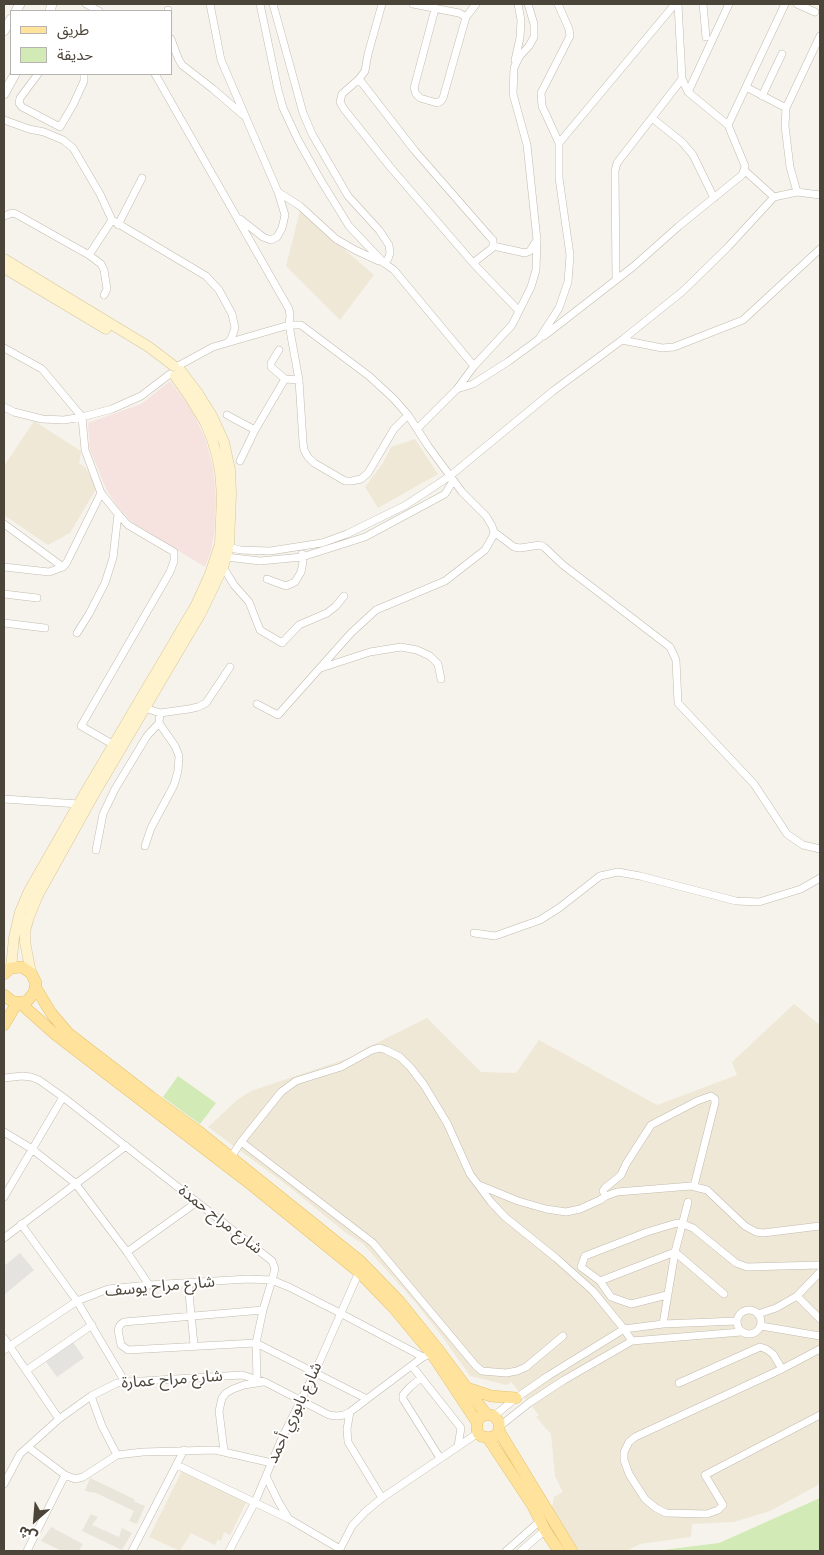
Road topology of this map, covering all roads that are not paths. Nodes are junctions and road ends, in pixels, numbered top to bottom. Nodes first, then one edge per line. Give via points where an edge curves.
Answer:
1 (86, 4) edge
2 (210, 4) edge
3 (260, 4) edge
4 (273, 4) edge
5 (382, 4) edge
6 (412, 4) edge
7 (476, 4) edge
8 (518, 4) edge
9 (528, 4) edge
10 (558, 4) edge
11 (677, 4) edge
12 (703, 4) edge
13 (729, 4) edge
14 (785, 4) edge
15 (797, 4) edge
16 (436, 9) junction
17 (97, 10) edge
18 (815, 12) dead end
19 (466, 16) junction
20 (10, 20) edge
21 (4, 31) edge
22 (820, 36) edge
23 (706, 37) dead end
24 (172, 42) edge
25 (782, 54) dead end
26 (514, 68) junction
27 (14, 75) edge
28 (37, 75) edge
29 (84, 75) edge
30 (157, 75) edge
31 (359, 79) junction
32 (682, 79) junction
33 (746, 87) junction
34 (688, 92) junction
35 (4, 94) edge
36 (762, 96) junction
37 (786, 108) junction
38 (245, 116) junction
39 (652, 118) junction
40 (4, 120) edge
41 (728, 125) junction
42 (559, 143) junction
43 (744, 170) junction
44 (142, 178) dead end
45 (278, 192) junction
46 (797, 192) junction
47 (820, 195) edge
48 (774, 197) junction
49 (714, 198) junction
50 (4, 216) edge
51 (236, 216) junction
52 (115, 222) junction
53 (537, 240) junction
54 (493, 246) junction
55 (820, 249) edge
56 (89, 255) junction
57 (4, 259) edge
58 (384, 263) junction
59 (473, 263) junction
60 (4, 268) edge
61 (616, 280) junction
62 (104, 295) dead end
63 (519, 311) junction
64 (289, 325) junction
65 (235, 328) junction
66 (246, 337) junction
67 (539, 339) junction
68 (622, 340) junction
69 (228, 342) junction
70 (4, 348) edge
71 (279, 350) dead end
72 (474, 366) junction
73 (175, 371) junction
74 (285, 379) junction
75 (299, 380) junction
76 (458, 389) junction
77 (4, 407) edge
78 (226, 415) dead end
79 (408, 415) junction
80 (82, 417) junction
81 (418, 429) junction
82 (255, 430) junction
83 (240, 461) dead end
84 (452, 479) junction
85 (462, 492) junction
86 (101, 493) junction
87 (445, 494) junction
88 (118, 514) junction
89 (4, 524) edge
90 (494, 532) junction
91 (301, 546) junction
92 (225, 551) junction
93 (302, 557) junction
94 (63, 566) junction
95 (4, 567) edge
96 (267, 579) dead end
97 (4, 594) edge
98 (344, 596) dead end
99 (37, 598) dead end
100 (4, 623) edge
101 (45, 628) dead end
102 (77, 633) dead end
103 (230, 667) dead end
104 (318, 668) junction
105 (441, 679) dead end
106 (257, 704) dead end
107 (145, 708) junction
108 (160, 713) junction
109 (160, 723) junction
110 (114, 745) junction
111 (4, 799) edge
112 (79, 804) junction
113 (145, 846) dead end
114 (820, 849) edge
115 (96, 850) dead end
116 (820, 878) edge
117 (474, 933) dead end
118 (6, 971) edge
119 (31, 973) junction
120 (36, 988) junction
121 (4, 995) edge
122 (18, 1002) junction
123 (4, 1025) edge
124 (4, 1078) edge
125 (63, 1097) junction
126 (4, 1132) edge
127 (242, 1142) junction
128 (126, 1146) junction
129 (32, 1149) junction
130 (231, 1157) junction
131 (75, 1184) junction
132 (477, 1184) junction
133 (694, 1186) junction
134 (606, 1196) junction
135 (4, 1197) edge
136 (197, 1202) junction
137 (688, 1202) dead end
138 (21, 1224) junction
139 (682, 1224) junction
140 (820, 1226) edge
141 (4, 1238) edge
142 (127, 1252) junction
143 (675, 1252) junction
144 (820, 1266) edge
145 (359, 1272) junction
146 (820, 1272) edge
147 (272, 1280) junction
148 (600, 1281) junction
149 (188, 1283) junction
150 (150, 1285) junction
151 (724, 1294) dead end
152 (667, 1295) junction
153 (797, 1296) junction
154 (77, 1301) junction
155 (262, 1310) junction
156 (340, 1313) junction
157 (758, 1314) junction
158 (192, 1315) junction
159 (820, 1319) edge
160 (736, 1321) junction
161 (663, 1324) junction
162 (92, 1325) junction
163 (761, 1326) junction
164 (624, 1329) junction
165 (741, 1332) junction
166 (563, 1336) dead end
167 (820, 1336) edge
168 (4, 1338) edge
169 (632, 1341) junction
170 (256, 1343) junction
171 (194, 1346) junction
172 (7, 1348) edge
173 (820, 1348) edge
174 (428, 1356) junction
175 (412, 1366) junction
176 (782, 1369) junction
177 (27, 1370) junction
178 (314, 1372) junction
179 (421, 1378) junction
180 (257, 1379) junction
181 (125, 1382) junction
182 (265, 1382) junction
183 (679, 1383) dead end
184 (466, 1388) junction
185 (90, 1396) junction
186 (516, 1398) junction
187 (367, 1399) junction
188 (300, 1401) junction
189 (350, 1412) junction
190 (820, 1415) edge
191 (59, 1419) junction
192 (489, 1426) junction
193 (458, 1446) junction
194 (28, 1447) junction
195 (184, 1450) junction
196 (224, 1451) junction
197 (117, 1456) junction
198 (440, 1458) junction
199 (272, 1463) junction
200 (177, 1465) junction
201 (65, 1475) junction
202 (266, 1476) junction
203 (4, 1484) edge
204 (382, 1498) junction
205 (255, 1502) junction
206 (289, 1519) junction
207 (543, 1525) junction
208 (339, 1550) edge
209 (27, 1551) edge
210 (132, 1551) edge
211 (229, 1551) edge
212 (506, 1551) edge
213 (521, 1551) edge
214 (559, 1551) edge
215 (572, 1551) edge

1 - 17 street
2 - 38 street via 221,60
3 - 58 street via 283,108 298,140 349,226
4 - 58 street via 312,134 348,196 389,245 390,253
5 - 31 street via 367,65
6 - 16 street
7 - 19 street
8 - 26 street via 520,38
9 - 26 street via 534,37
10 - 42 street via 570,36 541,93 542,106
11 - 32 street
11 - 42 street
12 - 23 street
13 - 34 street
14 - 33 street
15 - 18 street
16 - 19 street
16 - 19 street via 414,88 420,98 431,102 437,103 443,98
20 - 21 street
22 - 37 street
24 - 38 street via 182,64
25 - 36 street
26 - 53 street via 513,94 527,145
27 - 35 street
28 - 29 street via 19,104 60,127 73,105
30 - 51 street
31 - 54 street via 415,151 490,236
31 - 59 street via 342,94 340,102 344,109
32 - 34 street
32 - 39 street
33 - 36 street
33 - 41 street
34 - 41 street
36 - 37 street
37 - 46 street via 788,159
38 - 45 street
39 - 49 street via 693,155
39 - 61 street via 617,163 615,171
40 - 52 street via 44,132 73,148
41 - 43 street
42 - 67 street via 559,178 570,255 568,282 559,308
43 - 48 street
43 - 49 street via 742,176
44 - 52 street
45 - 51 street via 285,215 277,237 271,240 263,237
45 - 58 street via 300,206 336,239
46 - 47 street
46 - 48 street
48 - 68 street via 683,291
49 - 61 street
50 - 56 street via 16,214
51 - 64 street via 289,309
52 - 56 street
52 - 65 street via 206,276 225,300
53 - 54 street via 525,253
53 - 63 street via 536,270
54 - 59 street
55 - 68 street via 743,320 674,347 662,348
56 - 62 street via 104,270
57 - 73 main road via 149,347
58 - 72 street via 394,270
59 - 63 street
60 - 73 main road
61 - 67 street
63 - 72 street via 512,325
64 - 66 street
64 - 75 street
64 - 79 street via 301,325 369,376
65 - 66 street
65 - 69 street
66 - 69 street
67 - 76 street via 473,384
68 - 84 street via 553,391
69 - 73 street via 212,346
70 - 80 street via 42,369
71 - 74 street via 271,367
72 - 76 street
73 - 80 street via 141,396
73 - 92 main road via 212,438 220,471
74 - 75 street
74 - 82 street
75 - 79 street via 304,450 314,463 345,481 361,479 368,473 394,429
76 - 81 street
77 - 80 street via 42,419
78 - 82 street
79 - 81 street
80 - 86 street via 85,450
81 - 84 street
82 - 83 street
84 - 85 street
84 - 87 street
84 - 91 street via 347,534
85 - 87 street
85 - 90 street via 486,516
86 - 88 street
86 - 94 street
87 - 93 street via 365,537
88 - 102 street via 113,558 105,583
88 - 110 street via 128,524 174,552 174,561 81,726
89 - 94 street
90 - 104 street via 486,550 445,581 376,610
90 - 114 street via 514,547 540,544 670,647 676,660 678,703 754,784 787,834 803,845
91 - 92 street via 270,551
91 - 93 street
92 - 93 street via 260,561
92 - 98 street via 234,585 249,602 260,630 282,643 299,625 327,612
92 - 107 main road via 201,614
92 - 110 main road
93 - 96 street via 301,572 295,582 286,586
94 - 95 street via 49,572
97 - 99 street
100 - 101 street
103 - 108 street via 206,704
104 - 105 street via 370,652 401,647 430,656 438,664
104 - 106 street via 278,715
107 - 108 street
107 - 119 main road via 38,895 25,931
108 - 109 street
109 - 113 street via 179,756 178,771
109 - 115 street via 148,736 115,789 103,814
110 - 112 main road
111 - 112 street
112 - 118 main road via 29,891 20,912
116 - 117 street via 801,889 759,902 736,901 618,872 600,876 540,920 495,936
118 - 119 main road via 22,967
119 - 120 main road
120 - 122 main road via 28,1000
120 - 130 main road via 68,1033
121 - 122 main road
122 - 123 main road
122 - 145 main road
124 - 125 street, شارع مراح حمدة via 31,1077
125 - 128 street, شارع مراح حمدة
125 - 129 street
126 - 129 street
127 - 130 street
127 - 132 street via 288,1086 380,1048 400,1057 424,1085
127 - 166 street via 373,1243 482,1371 517,1372
128 - 131 street
128 - 136 street, شارع مراح حمدة
129 - 131 street
129 - 135 street
130 - 184 main road via 360,1261 399,1301
131 - 138 street
131 - 142 street
132 - 134 street via 518,1201 555,1211 580,1210
132 - 164 street via 505,1217 593,1291
133 - 134 street via 617,1192
133 - 134 street via 716,1103 711,1096 651,1126 621,1175 603,1191
133 - 140 street via 707,1190 745,1226 756,1232
136 - 142 street
136 - 147 street, شارع مراح حمدة via 272,1261 275,1269
137 - 139 street
138 - 141 street
138 - 154 street
139 - 143 street
139 - 144 street via 693,1228 736,1263 748,1267
139 - 148 street via 668,1225 585,1256 580,1267
142 - 150 street
143 - 148 street
143 - 151 street
143 - 152 street
145 - 156 street, شارع بابوري أحمد
145 - 174 main road via 393,1307
146 - 153 street
147 - 149 street, شارع مراح يوسف
147 - 155 street
147 - 156 street
148 - 152 street via 610,1297 630,1304
149 - 150 street, شارع مراح يوسف
149 - 158 street
150 - 154 street, شارع مراح يوسف via 108,1289
152 - 161 street
153 - 157 street
153 - 159 street
154 - 162 street
154 - 172 street, شارع مراح يوسف
155 - 158 street
155 - 170 street
156 - 174 street
156 - 178 street, شارع بابوري أحمد
157 - 160 street via 747,1310
157 - 163 street
158 - 171 street
158 - 171 street via 124,1322 118,1330 121,1345 128,1350
160 - 161 street
160 - 165 street
161 - 164 street
162 - 177 street
162 - 181 street
163 - 165 street via 752,1334
163 - 167 street
164 - 169 street
164 - 186 street
165 - 169 street
168 - 172 street
169 - 192 street
170 - 171 street
170 - 178 street
170 - 180 street
172 - 177 street
173 - 176 street
174 - 175 street
174 - 192 main road
175 - 179 street
175 - 187 street
176 - 183 street via 773,1354 760,1347
176 - 190 street via 629,1442 624,1460 645,1499 666,1513 707,1514 718,1510 723,1505 705,1476
177 - 191 street
178 - 187 street
178 - 188 street, شارع بابوري أحمد
179 - 193 street via 461,1428
179 - 198 street via 403,1395 403,1399
180 - 181 street, شارع مراح عمارة via 242,1375
180 - 182 street, شارع مراح عمارة
181 - 185 street, شارع مراح عمارة
182 - 188 street, شارع مراح عمارة
182 - 196 street via 233,1389 222,1398 219,1411
184 - 186 main road via 490,1396
184 - 192 main road
185 - 191 street, شارع مراح عمارة
185 - 197 street
186 - 192 street
187 - 189 street
188 - 189 street, شارع مراح عمارة via 329,1415
188 - 199 street, شارع بابوري أحمد
189 - 204 street via 348,1442
191 - 194 street, شارع مراح عمارة
192 - 193 street
192 - 207 main road
192 - 215 main road
193 - 198 street
194 - 201 street
194 - 203 street, شارع مراح عمارة
195 - 196 street
195 - 197 street
195 - 200 street
196 - 199 street
197 - 201 street via 80,1478
198 - 204 street
199 - 202 street, شارع بابوري أحمد
200 - 205 street
200 - 210 street
201 - 209 street
202 - 205 street, شارع بابوري أحمد
202 - 206 street
204 - 208 street via 352,1526
205 - 206 street
205 - 211 street, شارع بابوري أحمد
206 - 208 street
207 - 212 street
207 - 213 street
207 - 214 main road

